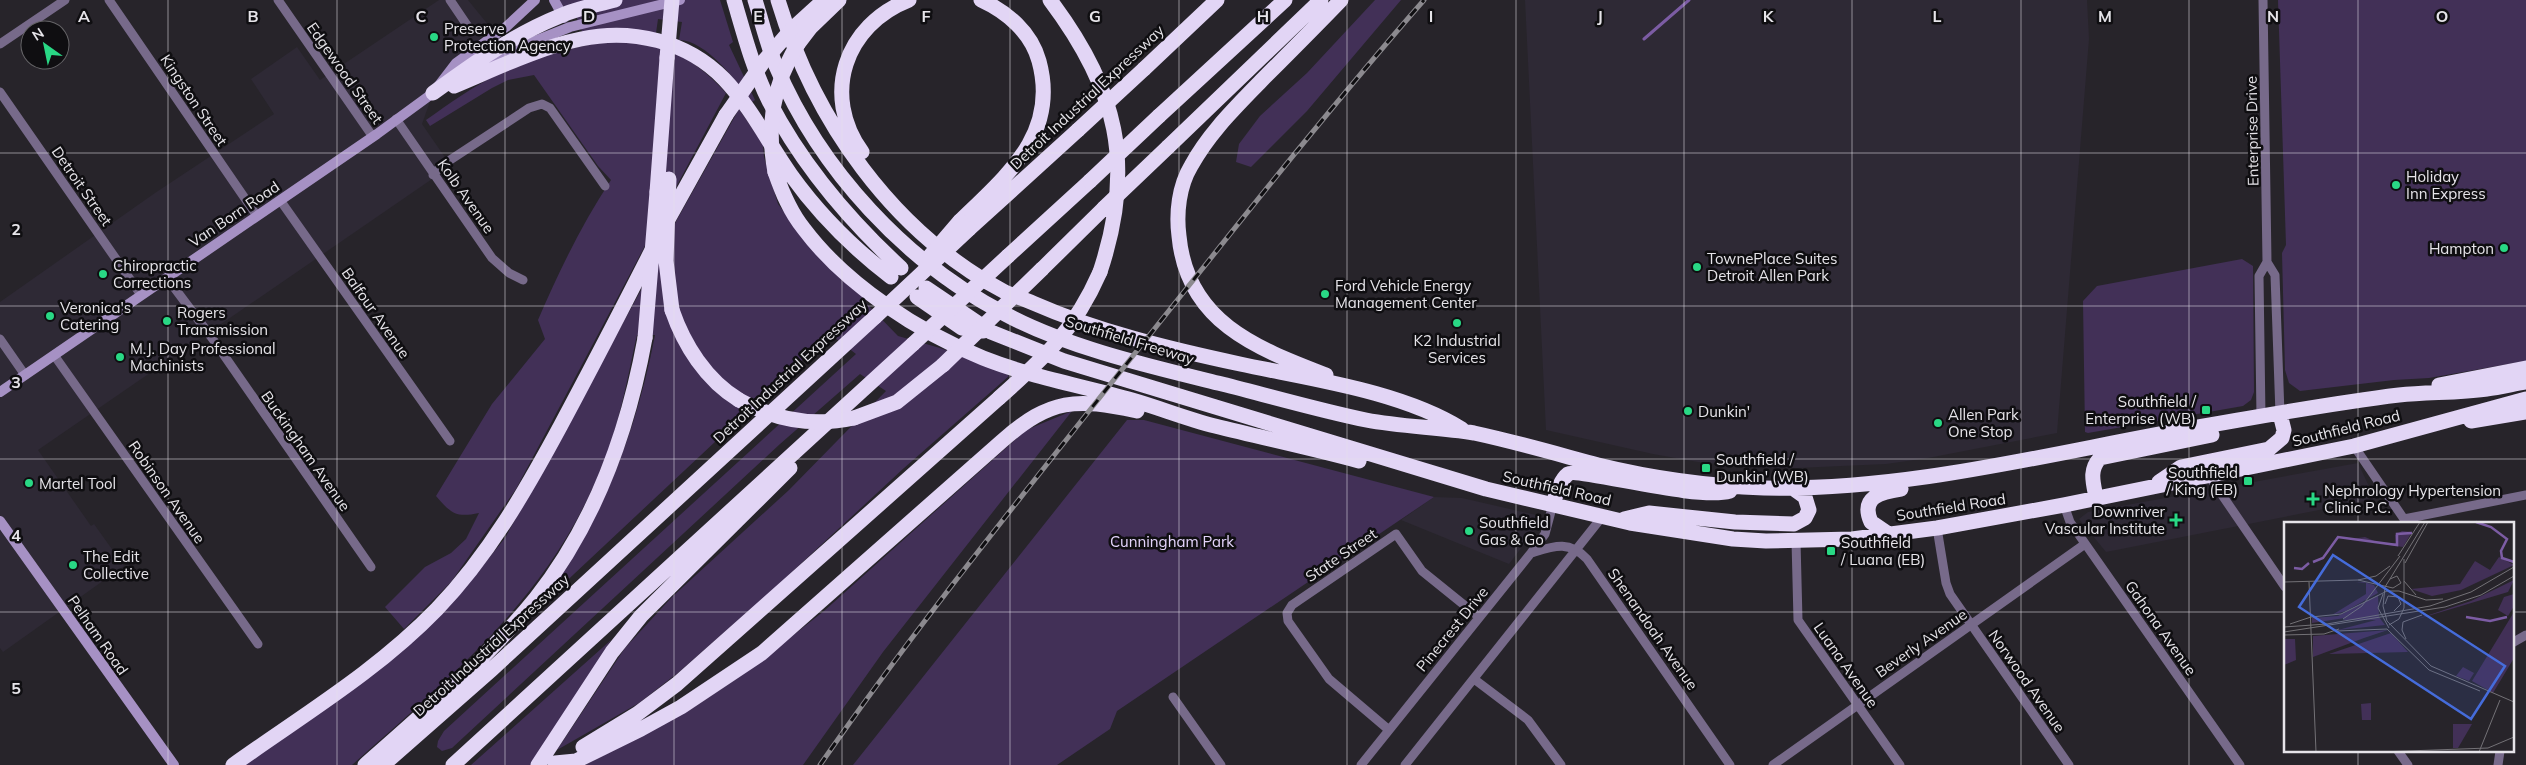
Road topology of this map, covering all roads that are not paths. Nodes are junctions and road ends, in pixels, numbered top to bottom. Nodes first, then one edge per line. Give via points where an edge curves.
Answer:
1 (65, 0) edge
2 (109, 0) edge
3 (278, 0) edge
4 (450, 0) edge
5 (534, 0) edge
6 (554, 0) edge
7 (615, 0) edge
8 (672, 0) edge
9 (680, 0) edge
10 (734, 0) edge
11 (755, 0) edge
12 (778, 0) edge
13 (824, 0) edge
14 (839, 0) edge
15 (908, 0) edge
16 (981, 0) edge
17 (1050, 0) edge
18 (1217, 0) edge
19 (1285, 0) edge
20 (1321, 0) edge
21 (1341, 0) edge
22 (2263, 0) edge
23 (566, 21) junction
24 (472, 31) dead end
25 (0, 44) edge
26 (666, 82) junction
27 (454, 86) junction
28 (0, 92) edge
29 (433, 93) junction
30 (396, 119) junction
31 (373, 137) junction
32 (433, 175) junction
33 (606, 186) dead end
34 (280, 200) junction
35 (257, 216) junction
36 (964, 225) junction
37 (2267, 262) junction
38 (167, 278) junction
39 (523, 280) dead end
40 (922, 292) dead end
41 (141, 295) junction
42 (1024, 299) junction
43 (0, 339) edge
44 (54, 355) junction
45 (2526, 368) edge
46 (25, 375) junction
47 (2526, 382) edge
48 (1352, 388) junction
49 (0, 392) edge
50 (2402, 394) junction
51 (2526, 399) edge
52 (2526, 412) edge
53 (2280, 414) junction
54 (2254, 418) junction
55 (1214, 426) junction
56 (2418, 429) junction
57 (1468, 432) junction
58 (450, 442) dead end
59 (806, 442) junction
60 (2354, 446) junction
61 (1534, 447) joint
62 (2019, 462) junction
63 (2209, 476) junction
64 (2156, 485) junction
65 (1746, 486) junction
66 (1791, 487) junction
67 (1486, 490) junction
68 (2526, 495) edge
69 (2096, 496) junction
70 (1553, 504) junction
71 (2064, 505) junction
72 (1602, 517) junction
73 (1618, 520) junction
74 (0, 521) edge
75 (2406, 521) edge
76 (1937, 528) junction
77 (1890, 535) junction
78 (1796, 541) junction
79 (2085, 544) junction
80 (1578, 550) junction
81 (1532, 553) junction
82 (370, 567) dead end
83 (2284, 586) edge
84 (1479, 617) junction
85 (1971, 625) junction
86 (2526, 635) edge
87 (2514, 642) edge
88 (258, 644) dead end
89 (1474, 679) junction
90 (1173, 697) dead end
91 (1858, 705) junction
92 (1389, 730) junction
93 (2399, 752) edge
94 (2500, 752) edge
95 (554, 764) edge
96 (174, 765) edge
97 (233, 765) edge
98 (365, 765) edge
99 (383, 765) edge
100 (453, 765) edge
101 (538, 765) edge
102 (1221, 765) edge
103 (1361, 765) edge
104 (1405, 765) edge
105 (1561, 765) edge
106 (1730, 765) edge
107 (1773, 765) edge
108 (1900, 765) edge
109 (2069, 765) edge
110 (2240, 765) edge
111 (2408, 765) edge
112 (2498, 765) edge

1 - 25 street
2 - 35 street, Kingston Street
3 - 31 street, Edgewood Street
4 - 24 street
5 - 29 main road, Van Born Road via 506,27 456,63
6 - 23 main road
7 - 23 highway
8 - 26 highway, bridge
9 - 23 main road, Van Born Road
10 - 27 highway via 749,53 769,101 841,208 896,272 870,261 816,206 725,80 684,50 635,35 581,39 540,51
11 - 57 highway, Southfield Freeway via 778,70 818,141 860,200 904,244 955,283 1007,315 1072,343 1189,376 1368,420
12 - 42 highway via 805,73 831,122 871,180 927,238 1006,292
13 - 97 highway, bridge via 764,61 726,115 527,488 484,553 458,586 400,644 355,680
14 - 55 highway, bridge via 798,44 779,82 770,126 776,172 791,210 818,246 868,292 917,324 984,358
15 - 42 highway via 876,18 851,50 842,86 847,124 880,178 917,220 973,265
16 - 36 highway via 1012,19 1027,36 1037,56 1044,95 1041,118 1019,160
17 - 95 highway, bridge via 1084,49 1098,76 1116,137 1116,206 1108,248 1088,300 1071,327 999,398 677,684 637,714
18 - 36 highway, Detroit Industrial Expressway, bridge via 1078,130
19 - 59 highway, bridge
20 - 26 highway, bridge via 913,391 889,406 854,418 823,422 795,420 754,408 725,392 688,347 679,330 666,279 669,114
21 - 48 highway via 1219,125 1200,150 1183,186 1178,228 1184,267 1195,289 1216,317 1249,342 1346,382
22 - 37 street, Enterprise Drive
23 - 27 main road, Van Born Road
23 - 29 highway via 519,34
26 - 98 highway, bridge via 645,338 637,381 618,446 585,520 536,597 478,662
27 - 29 main road, Van Born Road
28 - 41 street, Detroit Street
29 - 30 main road, Van Born Road
30 - 31 main road, Van Born Road
30 - 32 street, Kolb Avenue
31 - 34 main road, Van Born Road
32 - 33 street via 441,166 536,104 542,104 550,108
32 - 39 street, Kolb Avenue via 492,258
34 - 35 main road, Van Born Road
34 - 58 street, Balfour Avenue
35 - 38 main road, Van Born Road
36 - 99 highway, Detroit Industrial Expressway, bridge via 903,291 491,670
37 - 53 street, Enterprise Drive via 2275,275
37 - 54 street, Enterprise Drive via 2259,276
38 - 41 main road, Van Born Road
38 - 82 street, Buckingham Avenue
40 - 67 highway via 962,328 991,332 1064,361
41 - 44 main road, Van Born Road
42 - 48 highway via 1063,316 1149,342
43 - 46 street
44 - 46 main road, Van Born Road
44 - 88 street, Robinson Avenue
45 - 50 highway, Southfield Road
46 - 49 main road, Van Born Road
47 - 50 highway, Southfield Road via 2488,389
48 - 57 highway via 1440,415
50 - 53 highway, Southfield Road
51 - 56 highway, Southfield Road
52 - 56 highway, Southfield Road
53 - 54 highway, Southfield Road
53 - 64 highway via 2284,430 2282,438 2269,449 2181,467
54 - 62 highway, Southfield Road
54 - 69 highway via 2213,435 2100,458 2092,471
55 - 67 highway via 1285,441 1467,492
55 - 95 highway via 1104,404 1060,405 1037,415 1002,441 762,653 681,707 641,729 576,761
56 - 60 highway, Southfield Road
57 - 61 highway, Southfield Freeway
59 - 100 highway
59 - 101 highway via 786,474 641,616 612,652
60 - 63 highway, Southfield Road
60 - 75 street
61 - 65 highway, Southfield Road via 1627,470
62 - 66 highway, Southfield Road via 1906,480
62 - 77 highway via 1964,479 1877,495 1870,502 1868,515 1877,528
63 - 64 highway, Southfield Road
63 - 83 street
64 - 69 highway, Southfield Road
65 - 66 highway, Southfield Road
65 - 70 highway via 1727,492 1696,494 1642,486 1579,471 1568,474
66 - 73 highway via 1801,493 1808,506 1805,518 1794,524 1650,513
67 - 70 highway, Southfield Road
68 - 75 street
69 - 71 highway, Southfield Road
70 - 72 highway, Southfield Road
70 - 81 street, Pinecrest Drive via 1545,534
71 - 76 highway, Southfield Road
71 - 79 street, Gahona Avenue via 2070,522
72 - 73 highway, Southfield Road
72 - 80 street
73 - 78 highway, Southfield Road via 1733,539
74 - 96 main road, Pelham Road
76 - 77 highway, Southfield Road
76 - 85 street, Norwood Avenue via 1947,588
77 - 78 highway, Southfield Road
78 - 91 street, Luana Avenue via 1798,620
79 - 85 street, Beverly Avenue
79 - 110 street, Gahona Avenue
80 - 81 street via 1557,547
80 - 89 street
80 - 106 street, Shenandoah Avenue
81 - 84 street, Pinecrest Drive
84 - 92 street, Pinecrest Drive
84 - 92 street, State Street via 1422,571 1396,534 1289,610 1288,621 1328,679
85 - 91 street, Beverly Avenue
85 - 109 street, Norwood Avenue
86 - 87 street
89 - 104 street
89 - 105 street via 1528,720
90 - 102 street
91 - 107 street, Beverly Avenue
91 - 108 street, Luana Avenue
92 - 103 street, Pinecrest Drive
93 - 111 street
94 - 112 street

